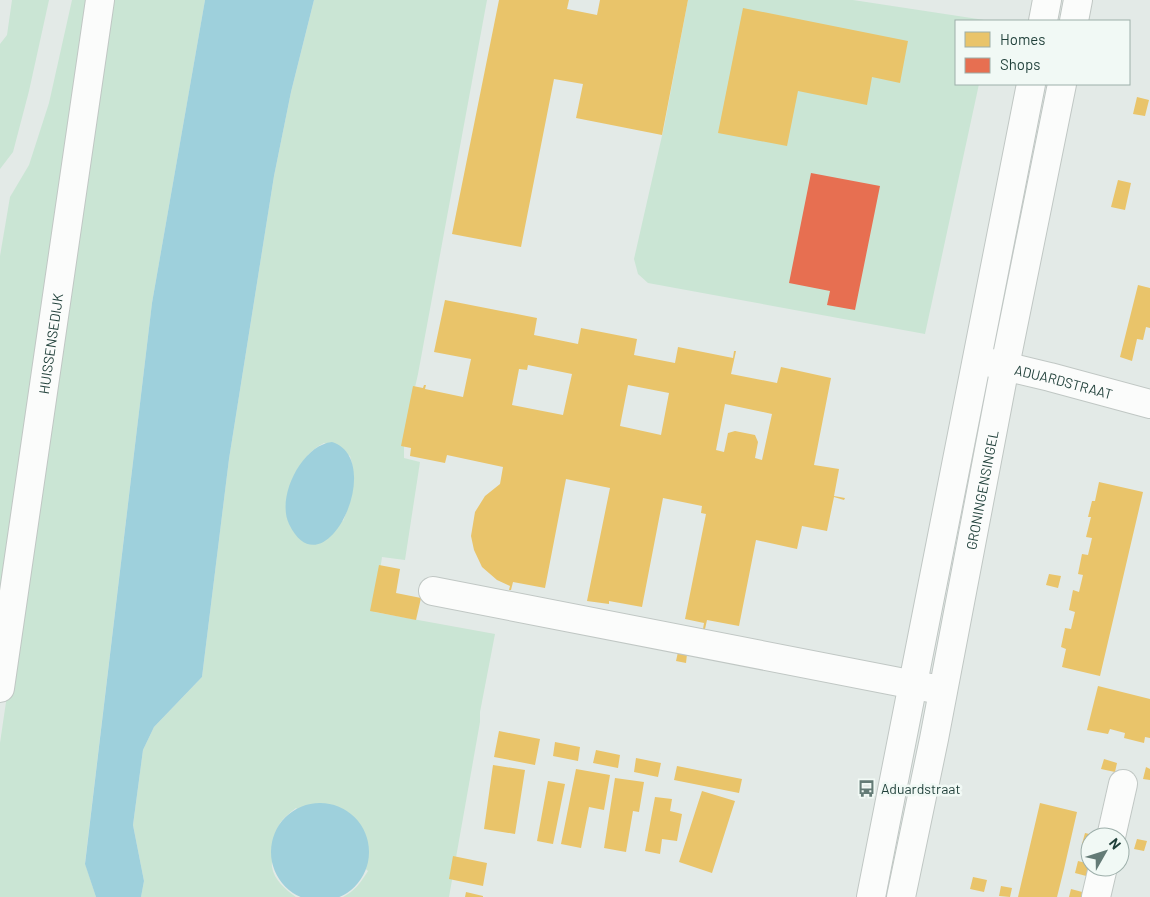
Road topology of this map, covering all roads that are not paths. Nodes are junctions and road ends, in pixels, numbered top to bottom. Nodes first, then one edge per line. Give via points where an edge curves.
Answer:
1 (100, 0) edge
2 (1047, 0) edge
3 (1078, 0) edge
4 (1043, 20) edge
5 (1074, 20) edge
6 (1031, 85) edge
7 (1062, 85) edge
8 (977, 360) junction
9 (1005, 366) junction
10 (1150, 404) edge
11 (433, 591) dead end
12 (913, 685) junction
13 (0, 688) edge
14 (943, 691) junction
15 (1123, 784) dead end
16 (1112, 827) edge
17 (1101, 877) edge
18 (870, 897) edge
19 (901, 897) edge
20 (1096, 897) edge

1 - 13 street, HUISSENSEDIJK
2 - 4 street
3 - 5 street
6 - 8 street
7 - 9 street, GRONINGENSINGEL
8 - 9 street, ADUARDSTRAAT
8 - 12 street
9 - 10 street, ADUARDSTRAAT
9 - 14 street, GRONINGENSINGEL
11 - 12 street
12 - 14 street
12 - 18 street
14 - 19 street, GRONINGENSINGEL
15 - 16 street
17 - 20 street

